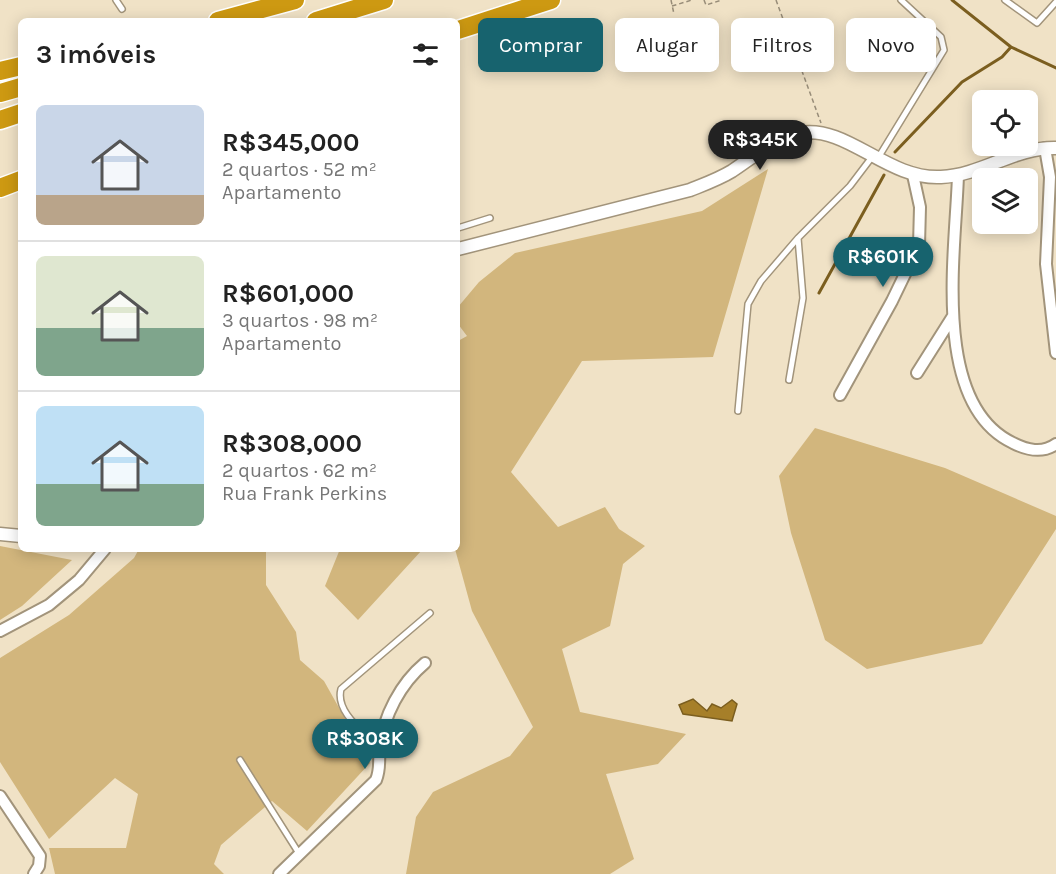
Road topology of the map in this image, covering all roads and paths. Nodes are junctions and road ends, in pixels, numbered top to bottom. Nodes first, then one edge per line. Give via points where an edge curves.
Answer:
1 (116, 0) edge
2 (295, 0) edge
3 (384, 0) edge
4 (551, 0) edge
5 (671, 0) edge
6 (692, 0) edge
7 (704, 0) edge
8 (722, 0) edge
9 (776, 0) edge
10 (901, 0) edge
11 (1005, 0) edge
12 (1056, 2) edge
13 (672, 6) junction
14 (122, 9) dead end
15 (674, 14) dead end
16 (229, 18) edge
17 (326, 18) edge
18 (460, 29) edge
19 (18, 67) edge
20 (0, 71) edge
21 (18, 88) edge
22 (0, 93) edge
23 (18, 114) edge
24 (0, 120) edge
25 (821, 133) junction
26 (1051, 148) edge
27 (875, 158) junction
28 (1056, 166) edge
29 (18, 168) edge
30 (0, 174) edge
31 (912, 175) junction
32 (958, 175) junction
33 (1050, 177) junction
34 (18, 181) edge
35 (0, 188) edge
36 (1052, 198) edge
37 (490, 218) dead end
38 (460, 227) edge
39 (798, 238) junction
40 (460, 248) edge
41 (953, 316) junction
42 (1056, 353) edge
43 (917, 373) dead end
44 (789, 380) dead end
45 (840, 395) dead end
46 (738, 411) dead end
47 (1056, 444) edge
48 (0, 534) edge
49 (18, 536) edge
50 (102, 552) edge
51 (430, 613) dead end
52 (0, 632) edge
53 (425, 663) dead end
54 (380, 748) junction
55 (240, 760) dead end
56 (0, 796) edge
57 (300, 855) junction
58 (34, 874) edge
59 (279, 874) edge

1 - 14 lane
2 - 16 highway
3 - 17 highway
4 - 18 highway
5 - 13 path
6 - 13 path
7 - 8 path via 706,5
9 - 25 path via 822,125
10 - 27 lane via 941,37 944,50
11 - 12 lane via 1037,22
13 - 15 path
19 - 20 highway
21 - 22 highway
23 - 24 highway
25 - 27 street
25 - 40 street via 791,135 720,178 690,190
26 - 32 street via 1021,152
26 - 33 street
27 - 31 street
27 - 39 lane
28 - 33 street
29 - 30 highway
31 - 32 street
31 - 45 street via 920,207 919,245
32 - 41 street
33 - 36 street
34 - 35 highway
36 - 42 street via 1046,264
37 - 38 lane
39 - 44 lane via 803,298
39 - 46 lane via 761,281 748,304
41 - 43 street
41 - 47 street via 960,368 982,417 995,431 1025,449 1043,450
48 - 49 street
50 - 52 street via 79,580 49,605
51 - 54 lane via 341,689 344,711
53 - 54 street via 404,683 387,720
54 - 57 street via 376,780
55 - 57 lane
56 - 58 street via 40,856
57 - 59 street

